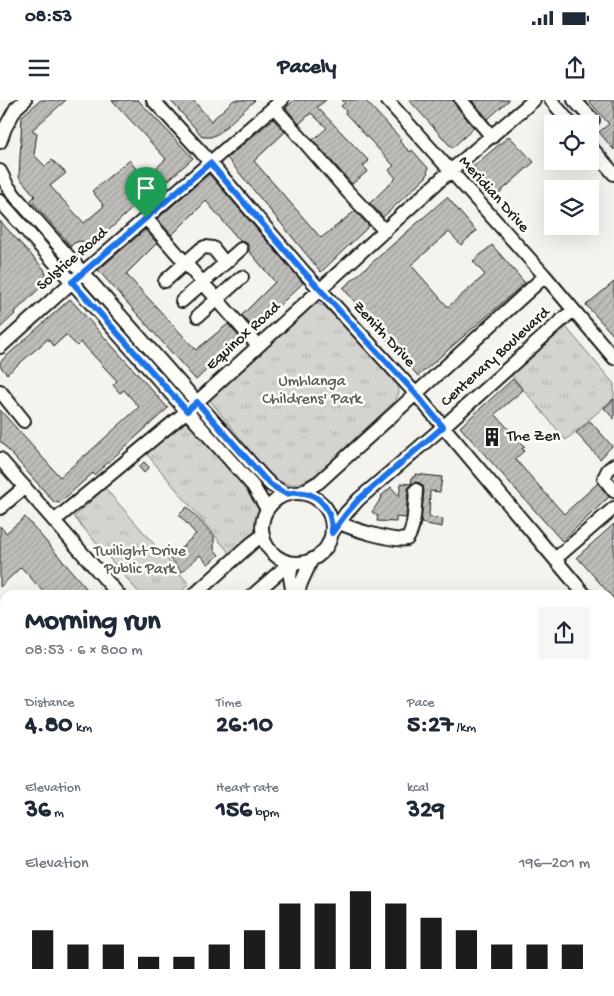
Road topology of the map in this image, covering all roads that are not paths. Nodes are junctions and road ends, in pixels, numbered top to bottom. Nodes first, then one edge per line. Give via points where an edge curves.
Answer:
1 (153, 100) edge
2 (387, 100) edge
3 (461, 100) edge
4 (551, 100) edge
5 (574, 100) edge
6 (527, 102) edge
7 (20, 104) edge
8 (278, 104) edge
9 (0, 114) edge
10 (564, 115) edge
11 (588, 115) edge
12 (492, 137) junction
13 (0, 142) edge
14 (599, 156) edge
15 (210, 163) junction
16 (0, 171) edge
17 (450, 171) junction
18 (614, 174) edge
19 (0, 201) edge
20 (146, 218) junction
21 (385, 231) junction
22 (242, 249) dead end
23 (186, 263) junction
24 (225, 263) junction
25 (83, 272) junction
26 (545, 276) junction
27 (242, 277) dead end
28 (165, 281) dead end
29 (72, 282) junction
30 (203, 282) junction
31 (320, 290) junction
32 (218, 299) junction
33 (182, 301) dead end
34 (573, 310) junction
35 (198, 316) dead end
36 (258, 346) junction
37 (0, 347) edge
38 (614, 358) edge
39 (0, 391) edge
40 (416, 394) junction
41 (197, 402) junction
42 (187, 411) junction
43 (24, 421) dead end
44 (443, 427) junction
45 (0, 459) edge
46 (614, 465) edge
47 (25, 488) junction
48 (416, 490) dead end
49 (614, 491) edge
50 (302, 492) junction
51 (286, 494) junction
52 (0, 508) edge
53 (614, 508) edge
54 (267, 509) junction
55 (54, 521) junction
56 (336, 528) junction
57 (263, 535) junction
58 (555, 559) junction
59 (311, 560) junction
60 (290, 562) junction
61 (265, 584) junction
62 (107, 589) edge
63 (200, 590) edge
64 (258, 590) edge
65 (289, 590) edge
66 (293, 590) edge
67 (297, 590) edge
68 (581, 590) edge

1 - 15 street, Zenith Drive
2 - 17 street, Meridian Drive
3 - 12 street
4 - 10 street
5 - 11 street
6 - 12 street, Equinox Road
7 - 9 street
7 - 13 street
8 - 15 street, Solstice Road
8 - 21 street
12 - 17 street, Equinox Road
14 - 18 street
15 - 20 street, Solstice Road
15 - 31 street, Zenith Drive
16 - 25 street via 16,197
17 - 21 street, Equinox Road
17 - 26 street, Meridian Drive
19 - 29 street
20 - 23 street
20 - 25 street, Solstice Road
21 - 31 street, Equinox Road
22 - 24 street
23 - 24 street via 208,247 213,248
23 - 28 street
23 - 30 street
24 - 30 street
25 - 29 street, Solstice Road
25 - 41 street
26 - 34 street, Meridian Drive
26 - 40 street, Centenary Boulevard
27 - 32 street
29 - 37 street, Solstice Road
29 - 42 street
30 - 32 street
30 - 33 street
31 - 36 street, Equinox Road
31 - 40 street, Zenith Drive
32 - 35 street
32 - 36 street
34 - 38 street, Meridian Drive
34 - 44 street, Centenary Boulevard
36 - 41 street, Equinox Road
39 - 43 street
40 - 44 street, Zenith Drive
40 - 50 street, Centenary Boulevard via 319,482
41 - 42 street, Equinox Road
41 - 51 street via 263,477
42 - 54 street via 252,486
42 - 55 street, Equinox Road
44 - 56 street, Centenary Boulevard via 359,499
44 - 58 street, Zenith Drive
45 - 47 street
46 - 49 street via 604,476
47 - 52 street
47 - 55 street
48 - 56 street via 412,526 407,539 397,540 350,528
50 - 51 street
50 - 56 street via 322,502
51 - 54 street
53 - 58 street
54 - 57 street via 263,518
55 - 62 street
56 - 59 street via 321,554
57 - 60 street via 272,553
57 - 63 street
58 - 68 street, Zenith Drive
59 - 60 street
59 - 67 street
60 - 61 street
60 - 66 street
61 - 64 street
61 - 65 street via 282,585

